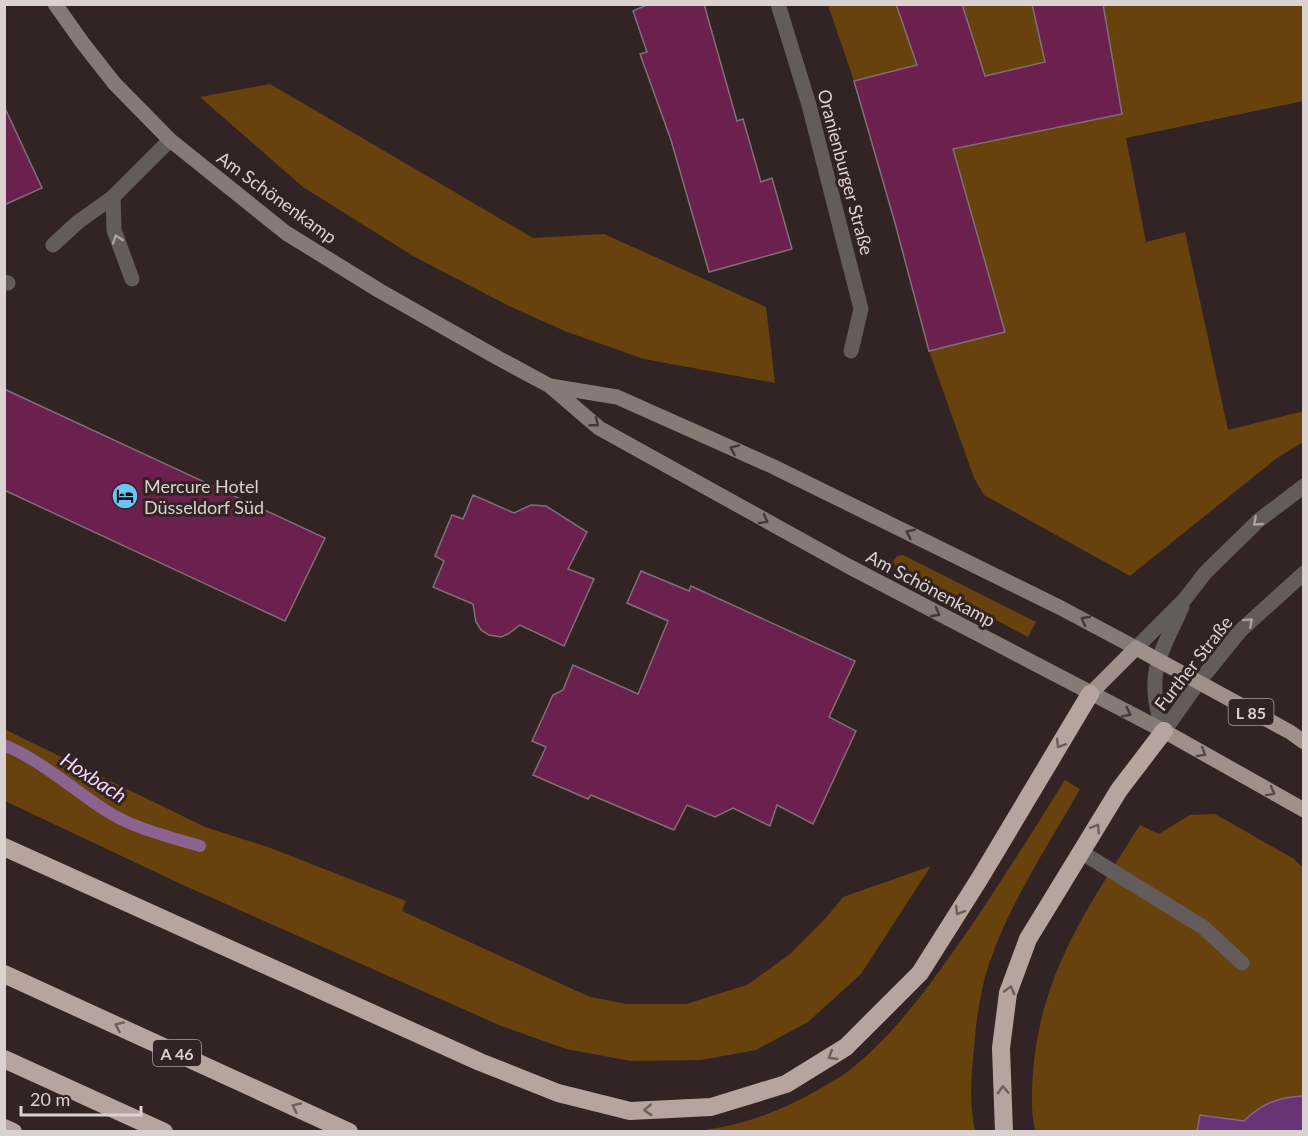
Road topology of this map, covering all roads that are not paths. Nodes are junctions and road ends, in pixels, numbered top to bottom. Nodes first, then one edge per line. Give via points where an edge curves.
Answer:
1 (56, 4) edge
2 (778, 4) edge
3 (170, 140) junction
4 (113, 197) junction
5 (52, 244) dead end
6 (132, 279) dead end
7 (850, 351) dead end
8 (550, 386) junction
9 (1304, 486) edge
10 (1304, 573) edge
11 (1185, 599) junction
12 (1136, 648) junction
13 (1158, 659) junction
14 (1198, 683) junction
15 (1090, 694) junction
16 (1164, 731) junction
17 (1304, 742) edge
18 (1304, 810) edge
19 (4, 847) edge
20 (1081, 852) junction
21 (1242, 963) dead end
22 (4, 974) edge
23 (4, 1059) edge
24 (4, 1128) edge
25 (13, 1131) edge
26 (164, 1131) edge
27 (349, 1131) edge
28 (1004, 1131) edge

1 - 3 main road, Am Schönenkamp / L 85 via 114,82
2 - 7 street, Oranienburger Straße via 809,105 861,309
3 - 4 street
3 - 8 main road, Am Schönenkamp / L 85 via 286,232 380,291
4 - 5 street
6 -> 4 street via 114,230
12 -> 8 main road, Am Schönenkamp / L 85 via 774,467 617,398
8 -> 15 main road, Am Schönenkamp / L 85 via 599,428
9 -> 11 street, Further Straße via 1258,521 1205,573
14 -> 10 street, Further Straße via 1240,631
11 - 12 street, Further Straße
11 - 13 street, Further Straße
12 - 13 main road, Am Schönenkamp / L 85
12 - 15 main road, Further Straße
13 - 14 main road, Am Schönenkamp / L 85
13 - 16 street, Further Straße via 1154,685
14 - 16 street, Further Straße
14 - 17 main road, Am Schönenkamp / L 85
15 -> 16 main road, Am Schönenkamp / L 85
15 -> 19 highway via 920,973 846,1047 786,1084 711,1107 630,1111 558,1093 480,1062
16 -> 18 main road, Am Schönenkamp / L 85
20 -> 16 highway via 1119,790
20 - 21 street via 1203,927
28 -> 20 highway via 1001,1048 1008,993 1028,939
27 -> 22 highway, A 46
23 - 26 highway
24 - 25 highway

